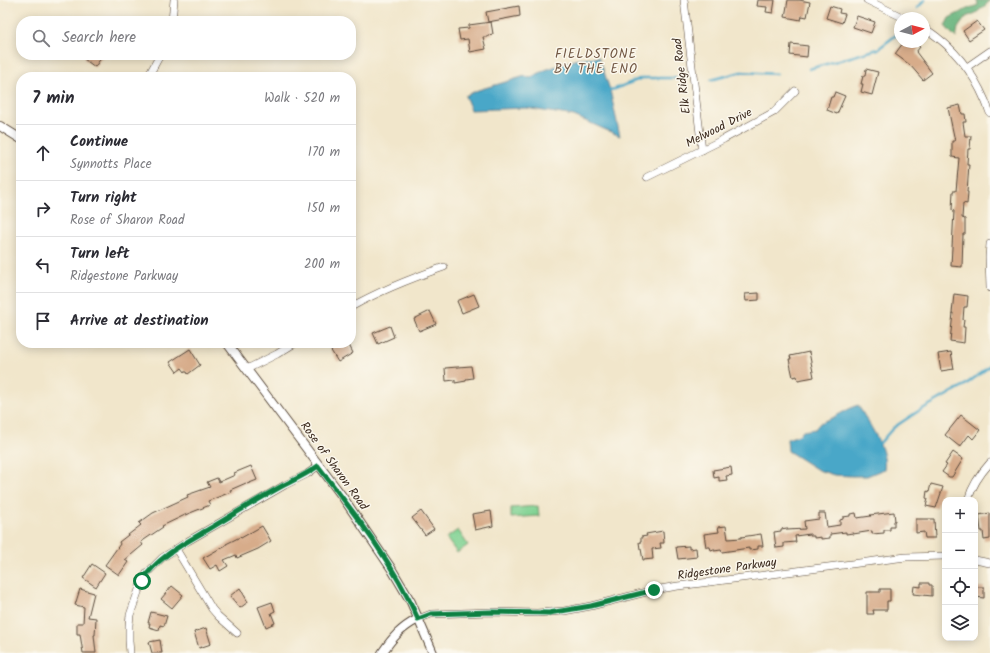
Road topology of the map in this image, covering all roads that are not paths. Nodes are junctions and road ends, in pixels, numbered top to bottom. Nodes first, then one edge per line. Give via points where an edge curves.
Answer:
1 (174, 0) edge
2 (684, 0) edge
3 (867, 0) edge
4 (894, 13) edge
5 (172, 16) edge
6 (930, 33) edge
7 (990, 51) edge
8 (157, 60) edge
9 (967, 67) junction
10 (151, 72) edge
11 (795, 91) dead end
12 (990, 113) edge
13 (0, 126) edge
14 (16, 136) edge
15 (702, 150) junction
16 (647, 177) dead end
17 (990, 244) edge
18 (444, 267) dead end
19 (990, 284) edge
20 (990, 288) edge
21 (356, 304) edge
22 (231, 348) edge
23 (287, 348) edge
24 (247, 369) junction
25 (990, 463) edge
26 (318, 466) junction
27 (969, 497) edge
28 (176, 549) junction
29 (942, 556) edge
30 (978, 561) edge
31 (990, 563) edge
32 (418, 619) junction
33 (237, 633) dead end
34 (130, 653) edge
35 (382, 653) edge
36 (433, 653) edge

1 - 5 street
2 - 15 street, Elk Ridge Road
3 - 4 street
6 - 9 street via 951,49
7 - 9 street
8 - 10 street
9 - 12 street via 977,82
11 - 15 street, Melwood Drive via 774,112
13 - 14 street
15 - 16 street, Melwood Drive
17 - 19 street
18 - 21 street via 375,293
19 - 20 street
22 - 24 street, Rose of Sharon Road
23 - 24 street
24 - 26 street, Rose of Sharon Road
25 - 27 street
26 - 28 street
26 - 32 street, Rose of Sharon Road via 342,496 391,568
28 - 33 street via 212,609
28 - 34 street via 154,566 142,581 129,625
29 - 32 street, Ridgestone Parkway via 898,558 678,586 549,613 431,614
30 - 31 street
32 - 35 street via 407,624
32 - 36 street, Rose of Sharon Road

